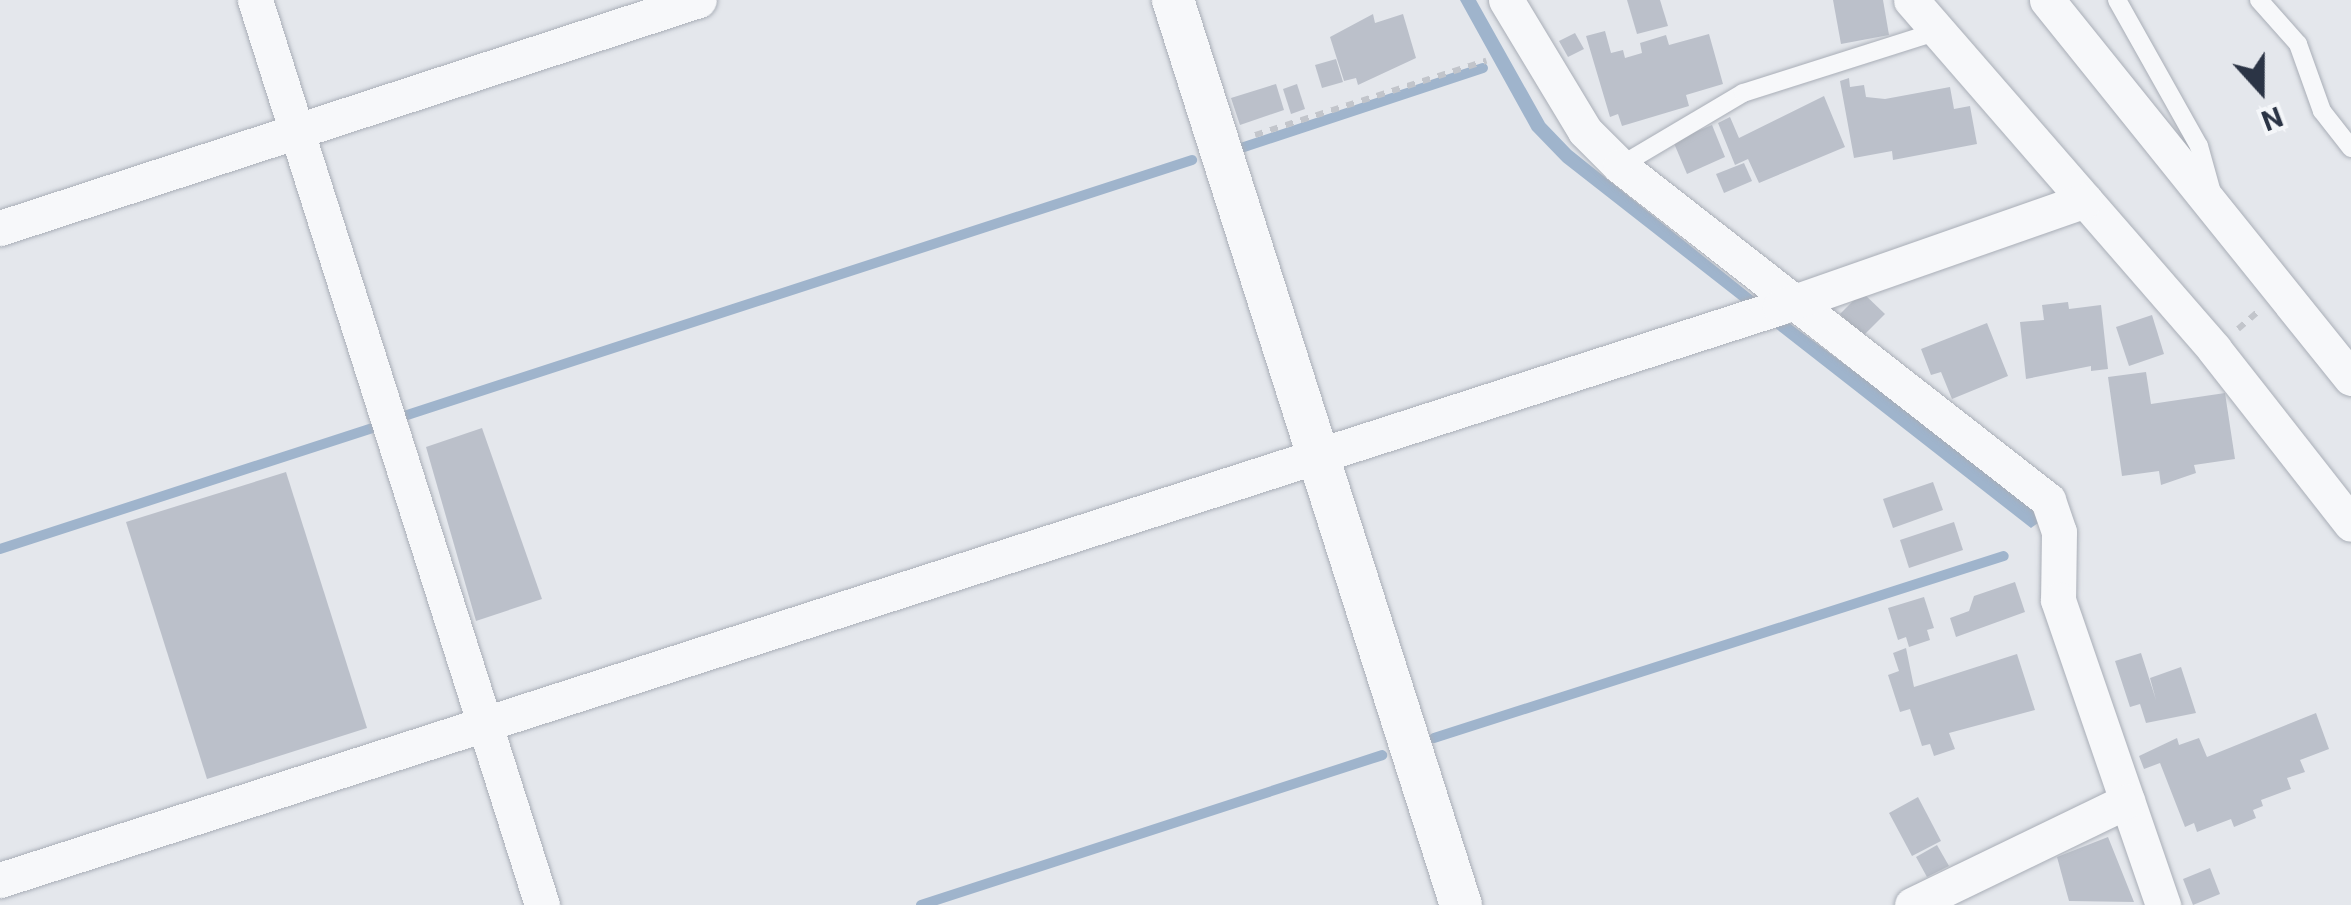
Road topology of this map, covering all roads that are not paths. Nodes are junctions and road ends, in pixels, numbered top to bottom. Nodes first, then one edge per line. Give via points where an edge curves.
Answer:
1 (255, 0) edge
2 (699, 0) edge
3 (1173, 0) edge
4 (1506, 0) edge
5 (1911, 0) edge
6 (2047, 0) edge
7 (2117, 0) edge
8 (2259, 0) edge
9 (1938, 31) junction
10 (297, 132) junction
11 (2351, 148) edge
12 (1620, 166) junction
13 (2085, 200) junction
14 (2220, 218) junction
15 (0, 228) edge
16 (1775, 309) junction
17 (2351, 378) edge
18 (1320, 453) junction
19 (2351, 524) edge
20 (484, 722) junction
21 (2127, 801) junction
22 (0, 880) edge
23 (542, 905) edge
24 (1461, 905) edge
25 (1912, 905) edge
26 (2163, 905) edge

1 - 10 street
2 - 10 street
3 - 18 street
4 - 12 street via 1585,131
5 - 9 street
6 - 14 street
7 - 14 lane via 2198,146
8 - 11 lane via 2298,44 2322,111
9 - 12 lane via 1743,92
9 - 13 street
10 - 15 street
10 - 20 street
12 - 16 street
13 - 16 street
13 - 19 street
14 - 17 street
16 - 18 street
16 - 21 street via 2048,500 2059,532 2058,600
18 - 20 street
18 - 24 street
20 - 22 street
20 - 23 street
21 - 25 street
21 - 26 street

